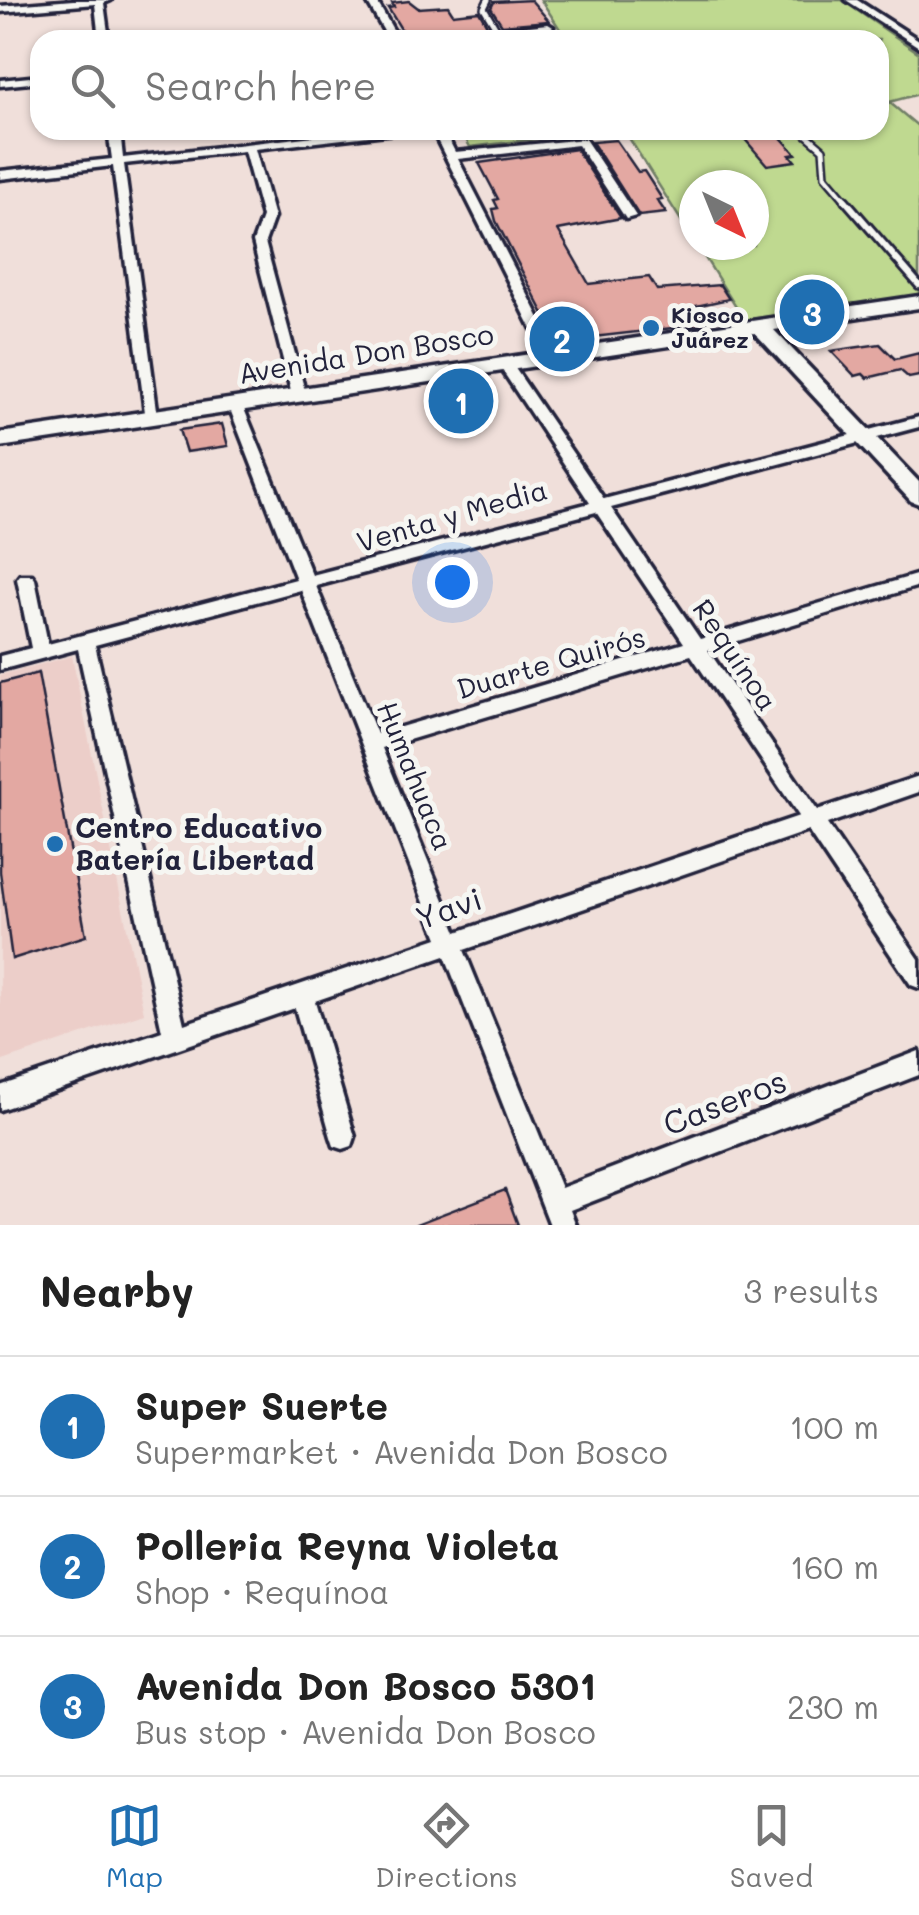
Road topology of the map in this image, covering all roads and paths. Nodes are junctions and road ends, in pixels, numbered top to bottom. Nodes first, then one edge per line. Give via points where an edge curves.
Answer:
1 (102, 0) edge
2 (371, 0) edge
3 (488, 0) edge
4 (852, 0) edge
5 (66, 2) edge
6 (0, 9) edge
7 (548, 27) dead end
8 (104, 30) edge
9 (388, 30) edge
10 (498, 30) edge
11 (519, 30) edge
12 (919, 44) edge
13 (30, 80) edge
14 (0, 82) edge
15 (115, 140) edge
16 (313, 140) edge
17 (444, 140) edge
18 (813, 140) edge
19 (248, 148) junction
20 (453, 156) junction
21 (118, 161) junction
22 (0, 176) edge
23 (630, 216) dead end
24 (919, 285) edge
25 (919, 302) edge
26 (768, 325) junction
27 (553, 357) junction
28 (505, 364) junction
29 (299, 395) junction
30 (235, 404) junction
31 (151, 417) junction
32 (919, 422) edge
33 (871, 434) junction
34 (0, 440) edge
35 (919, 474) edge
36 (919, 496) edge
37 (599, 503) junction
38 (26, 580) dead end
39 (919, 580) edge
40 (308, 584) junction
41 (84, 641) junction
42 (697, 649) junction
43 (41, 652) junction
44 (0, 662) edge
45 (370, 744) junction
46 (919, 784) edge
47 (814, 820) junction
48 (449, 944) junction
49 (919, 978) edge
50 (302, 994) junction
51 (175, 1037) junction
52 (919, 1062) edge
53 (0, 1098) edge
54 (343, 1137) dead end
55 (558, 1214) edge

1 - 5 street
1 - 8 street
2 - 9 street
3 - 10 lane via 484,8
4 - 12 street
5 - 6 street
7 - 11 street
13 - 14 street
15 - 21 street
16 - 19 street
17 - 20 street
18 - 24 lane via 823,149 824,176
19 - 21 street
19 - 29 street via 268,217 259,242
20 - 23 street via 581,140
20 - 27 street
21 - 22 street
21 - 31 street
25 - 26 main road, Avenida Don Bosco
26 - 27 main road, Avenida Don Bosco
26 - 33 main road
27 - 28 main road, Avenida Don Bosco
28 - 29 main road, Avenida Don Bosco
28 - 37 street, Requínoa
29 - 30 main road, Avenida Don Bosco
30 - 31 main road, Avenida Don Bosco
30 - 40 street, Humahuaca
31 - 34 main road, Avenida Don Bosco
32 - 33 street, Venta y Media
33 - 35 main road
33 - 36 main road
33 - 37 street, Venta y Media
37 - 40 street, Venta y Media
37 - 42 street, Requínoa
38 - 43 street
39 - 42 street, Duarte Quirós
40 - 41 street, Venta y Media
40 - 45 street, Humahuaca
41 - 43 street, Venta y Media
41 - 51 street
42 - 45 street, Duarte Quirós
42 - 47 street, Requínoa
43 - 44 street, Venta y Media
45 - 48 street, Humahuaca
46 - 47 street, Yavi
47 - 48 street, Yavi
47 - 49 street, Requínoa
48 - 50 street, Yavi
48 - 55 street, Humahuaca
50 - 51 street, Yavi
50 - 54 street
51 - 53 street, Yavi
52 - 55 street, Caseros

